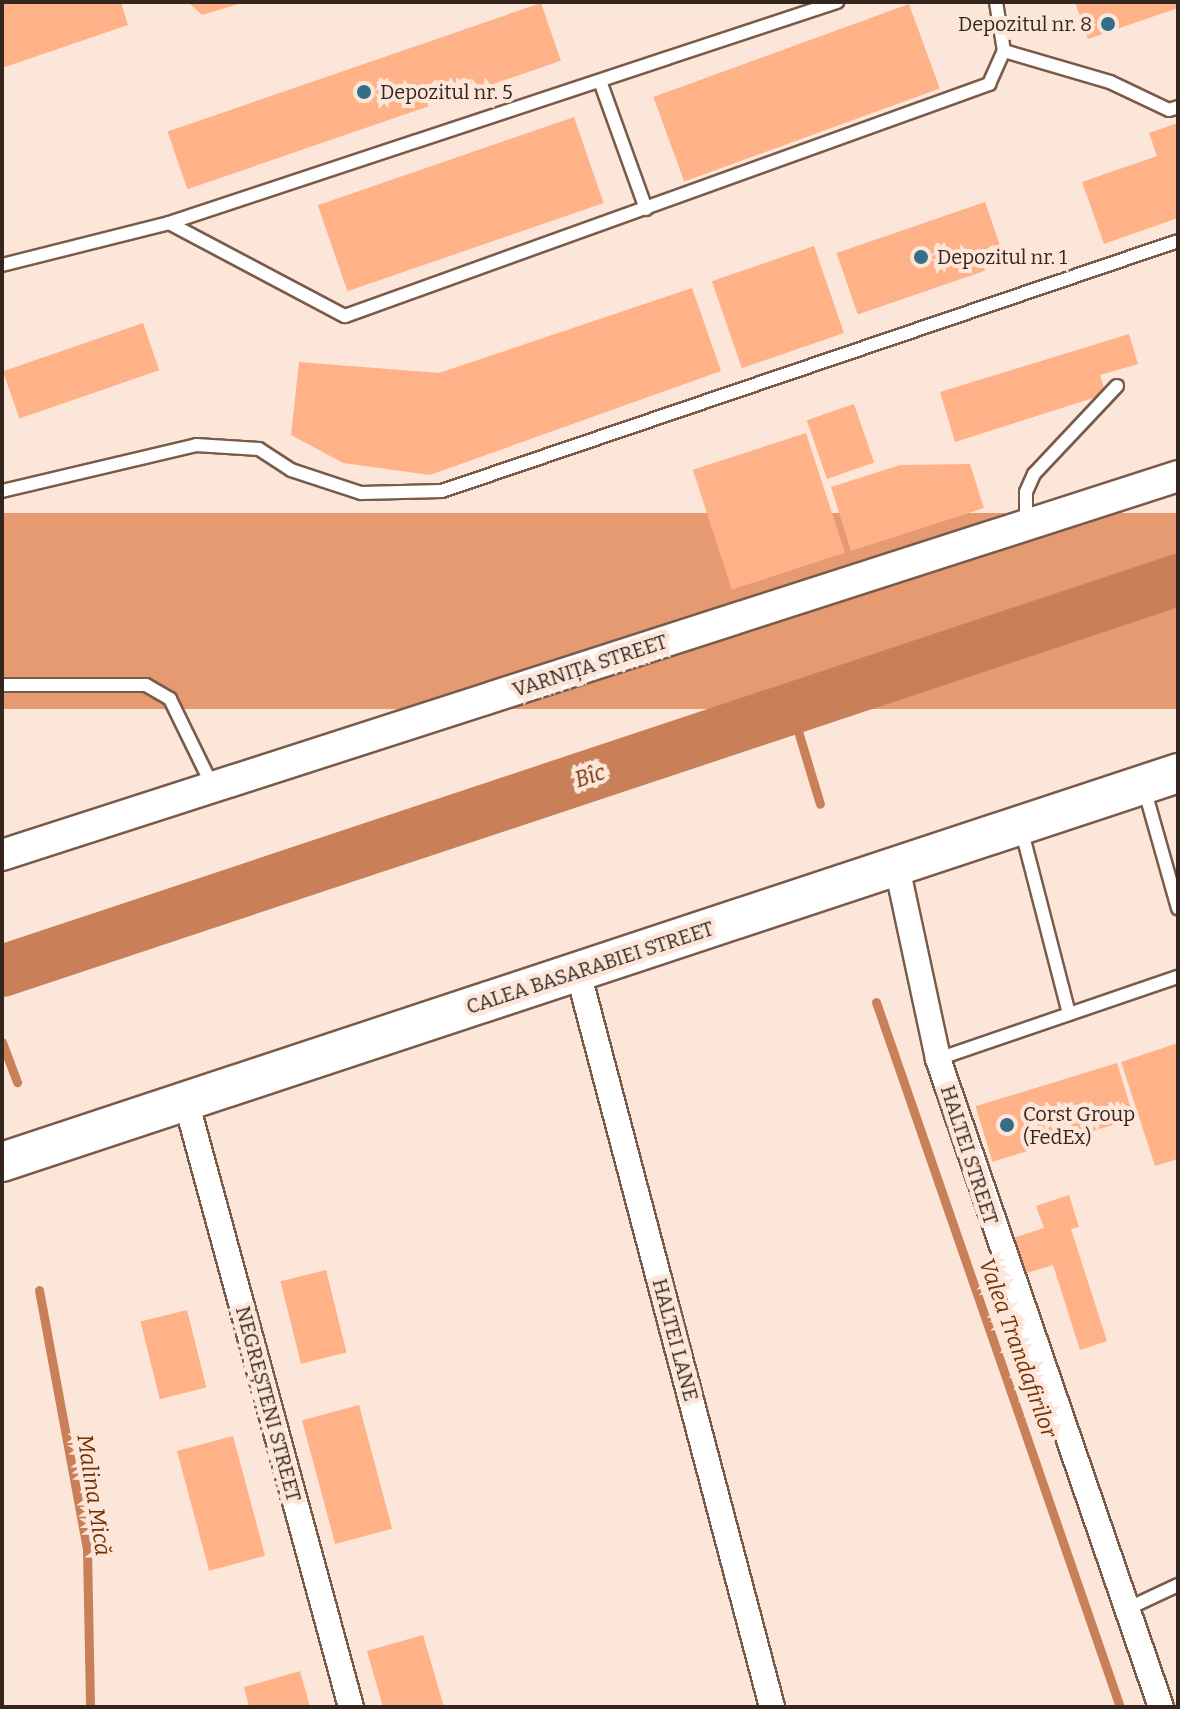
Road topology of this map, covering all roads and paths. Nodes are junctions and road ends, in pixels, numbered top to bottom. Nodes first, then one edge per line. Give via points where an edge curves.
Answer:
1 (837, 2) edge
2 (996, 2) edge
3 (1004, 51) junction
4 (600, 81) junction
5 (1178, 107) edge
6 (646, 209) junction
7 (169, 223) junction
8 (1178, 241) edge
9 (2, 265) edge
10 (1117, 386) dead end
11 (1178, 476) edge
12 (2, 491) edge
13 (1026, 525) junction
14 (2, 685) edge
15 (1160, 779) edge
16 (213, 787) junction
17 (1021, 826) junction
18 (2, 855) edge
19 (897, 867) junction
20 (1178, 908) edge
21 (578, 972) junction
22 (1178, 977) edge
23 (1069, 1014) junction
24 (938, 1059) junction
25 (186, 1101) junction
26 (2, 1162) edge
27 (1178, 1585) edge
28 (1129, 1608) junction
29 (351, 1707) edge
30 (772, 1707) edge
31 (1161, 1707) edge

1 - 4 lane
2 - 3 lane
3 - 5 lane via 1110,82 1169,110
3 - 6 lane via 989,84
4 - 6 lane
4 - 7 lane
6 - 7 lane via 345,316
7 - 9 lane
8 - 12 lane via 442,491 361,493 291,470 259,449 196,445
10 - 13 lane via 1034,474 1026,492
11 - 13 street, VARNIȚA STREET
13 - 16 street, VARNIȚA STREET
14 - 16 lane via 146,685 170,699
15 - 17 main road, CALEA BASARABIEI STREET
15 - 20 lane
16 - 18 street, VARNIȚA STREET
17 - 19 main road, CALEA BASARABIEI STREET
17 - 23 lane
19 - 21 main road, CALEA BASARABIEI STREET
19 - 24 street, HALTEI STREET
21 - 25 main road, CALEA BASARABIEI STREET
21 - 30 street, HALTEI LANE
22 - 23 lane
23 - 24 lane
24 - 28 street, HALTEI STREET
25 - 26 main road, CALEA BASARABIEI STREET
25 - 29 street, NEGREȘTENI STREET
27 - 28 lane
28 - 31 street, HALTEI STREET

